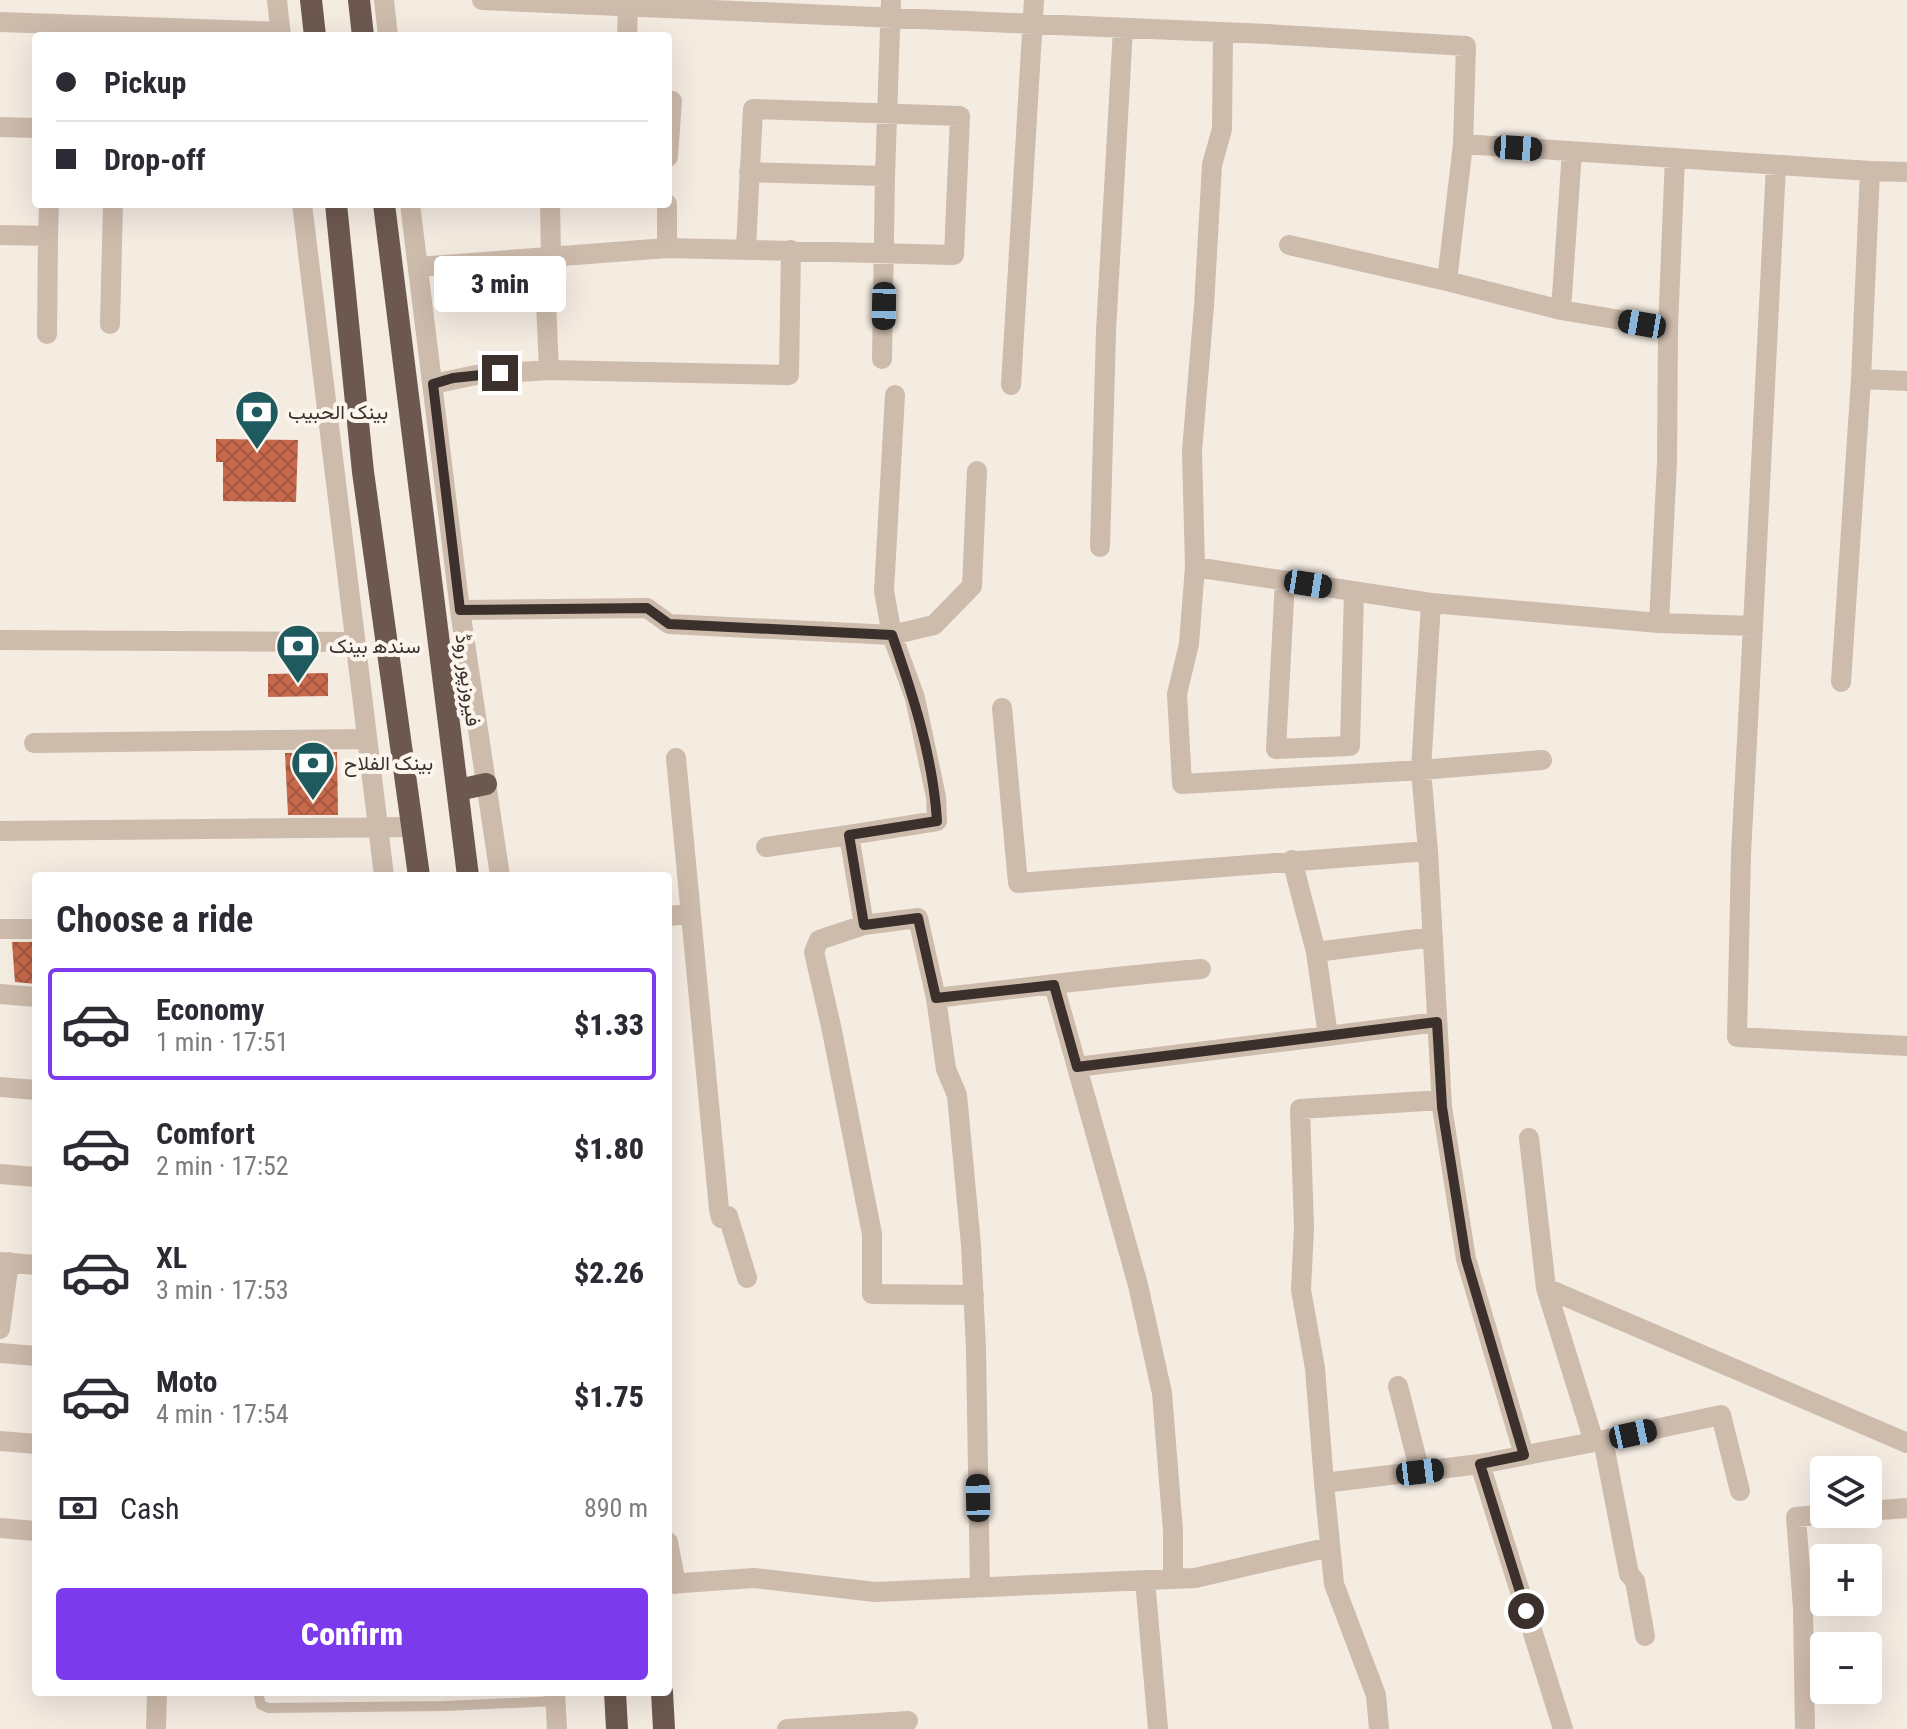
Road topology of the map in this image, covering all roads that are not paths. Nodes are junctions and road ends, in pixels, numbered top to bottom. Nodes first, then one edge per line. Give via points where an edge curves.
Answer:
1 (277, 0) edge
2 (311, 0) edge
3 (359, 0) edge
4 (384, 0) edge
5 (482, 0) edge
6 (1034, 0) edge
7 (714, 5) edge
8 (628, 6) junction
9 (805, 7) edge
10 (891, 9) edge
11 (0, 22) edge
12 (1032, 24) junction
13 (1123, 28) junction
14 (234, 32) edge
15 (281, 32) edge
16 (315, 32) edge
17 (363, 32) edge
18 (388, 32) edge
19 (627, 32) edge
20 (1223, 32) junction
21 (888, 114) junction
22 (0, 127) edge
23 (32, 128) edge
24 (1463, 144) junction
25 (1572, 151) junction
26 (1675, 158) junction
27 (1776, 165) junction
28 (1870, 171) junction
29 (749, 172) junction
30 (1907, 172) edge
31 (885, 176) junction
32 (49, 208) edge
33 (113, 208) edge
34 (302, 208) edge
35 (336, 208) edge
36 (385, 208) edge
37 (411, 208) edge
38 (550, 208) edge
39 (667, 208) edge
40 (0, 235) edge
41 (48, 236) junction
42 (1289, 245) dead end
43 (667, 248) junction
44 (746, 248) junction
45 (791, 250) junction
46 (885, 254) junction
47 (547, 257) junction
48 (418, 267) junction
49 (1447, 281) junction
50 (1561, 310) junction
51 (110, 324) dead end
52 (1668, 328) junction
53 (47, 334) dead end
54 (882, 359) dead end
55 (549, 370) junction
56 (1861, 379) junction
57 (1907, 381) edge
58 (433, 384) junction
59 (1011, 385) dead end
60 (895, 395) dead end
61 (977, 471) dead end
62 (1100, 547) dead end
63 (1195, 567) junction
64 (1285, 581) junction
65 (1354, 591) junction
66 (1431, 603) junction
67 (460, 610) junction
68 (1659, 623) junction
69 (1753, 626) junction
70 (892, 635) junction
71 (0, 640) edge
72 (355, 642) junction
73 (1841, 682) dead end
74 (1002, 708) dead end
75 (367, 739) junction
76 (34, 743) dead end
77 (676, 758) dead end
78 (1542, 760) dead end
79 (1421, 770) junction
80 (486, 784) junction
81 (458, 790) junction
82 (413, 827) junction
83 (377, 829) junction
84 (0, 831) edge
85 (849, 835) junction
86 (766, 847) dead end
87 (1428, 851) junction
88 (1292, 860) junction
89 (383, 872) edge
90 (419, 872) edge
91 (468, 872) edge
92 (499, 872) edge
93 (690, 914) junction
94 (672, 916) edge
95 (864, 925) junction
96 (0, 929) edge
97 (32, 929) edge
98 (1433, 937) junction
99 (1316, 952) junction
100 (1201, 969) dead end
101 (1054, 985) junction
102 (0, 994) edge
103 (32, 997) edge
104 (936, 998) junction
105 (1437, 1022) junction
106 (1328, 1036) junction
107 (1907, 1046) edge
108 (1077, 1067) junction
109 (0, 1087) edge
110 (32, 1090) edge
111 (1441, 1100) junction
112 (1529, 1138) dead end
113 (0, 1174) edge
114 (32, 1177) edge
115 (5, 1262) edge
116 (32, 1265) edge
117 (747, 1278) dead end
118 (1546, 1288) junction
119 (974, 1295) junction
120 (0, 1329) edge
121 (0, 1353) edge
122 (32, 1356) edge
123 (1398, 1386) dead end
124 (0, 1441) edge
125 (1598, 1441) junction
126 (1907, 1443) edge
127 (32, 1444) edge
128 (1524, 1455) junction
129 (1480, 1464) junction
130 (1420, 1472) junction
131 (1324, 1483) junction
132 (1740, 1491) dead end
133 (1907, 1508) edge
134 (1882, 1510) edge
135 (1810, 1516) edge
136 (0, 1528) edge
137 (32, 1531) edge
138 (1330, 1547) junction
139 (1173, 1579) junction
140 (1145, 1580) junction
141 (672, 1584) edge
142 (980, 1588) junction
143 (1645, 1636) dead end
144 (157, 1696) edge
145 (259, 1696) edge
146 (444, 1696) edge
147 (615, 1696) edge
148 (662, 1696) edge
149 (556, 1697) edge
150 (445, 1706) junction
151 (908, 1721) dead end
152 (156, 1729) edge
153 (557, 1729) edge
154 (617, 1729) edge
155 (664, 1729) edge
156 (787, 1729) edge
157 (1158, 1729) edge
158 (1379, 1729) edge
159 (1563, 1729) edge
160 (1805, 1729) edge

1 - 15 street
2 - 16 highway
3 - 17 highway
4 - 18 street
5 - 8 street
6 - 12 street
7 - 8 street
7 - 9 street
8 - 19 street
9 - 10 street
10 - 12 street
10 - 21 street
11 - 14 street
12 - 13 street
12 - 59 street
13 - 20 street
13 - 62 street
20 - 24 street via 1466,46
20 - 63 street via 1222,129 1212,165 1192,451
21 - 29 street via 753,109
21 - 31 street
21 - 46 street via 960,116 954,255
22 - 23 street
24 - 25 street
24 - 49 street
25 - 26 street
25 - 50 street
26 - 27 street
26 - 52 street
27 - 28 street
27 - 69 street
28 - 30 street
28 - 56 street
29 - 31 street
29 - 44 street
31 - 46 street
32 - 41 street
33 - 51 street
34 - 72 street
35 - 82 highway via 363,472
36 - 81 highway, فیروزپور روڈ
37 - 48 street
38 - 47 street
39 - 43 street
40 - 41 street
41 - 53 street
42 - 49 street
43 - 44 street
43 - 47 street
44 - 45 street
45 - 46 street
45 - 55 street via 789,375
46 - 54 street
47 - 48 street
47 - 55 street
48 - 58 street
49 - 50 street
50 - 52 street
52 - 68 street
55 - 58 street
56 - 57 street
56 - 73 street
58 - 67 street
60 - 70 street via 884,591
61 - 70 street via 972,586 934,625
63 - 64 street
63 - 79 street via 1189,644 1177,694 1182,784
64 - 65 street
64 - 65 street via 1276,749 1350,746
65 - 66 street
66 - 68 street
66 - 79 street
67 - 70 street via 647,608 669,624
67 - 80 street
68 - 69 street
69 - 107 street via 1737,1037
70 - 85 street via 915,698 937,821
71 - 72 street
72 - 75 street
74 - 88 street via 1018,883
75 - 76 street
75 - 83 street
77 - 93 street
78 - 79 street
79 - 87 street
80 - 81 highway
80 - 92 street
81 - 91 highway, فیروزپور روڈ
82 - 83 street
82 - 90 highway
83 - 84 street
83 - 89 street
85 - 86 street
85 - 95 street
87 - 88 street
87 - 98 street
88 - 99 street
93 - 94 street
93 - 117 street via 719,1209 721,1218 728,1216
95 - 104 street via 918,918
95 - 119 street via 819,940 814,952 872,1234 872,1294
96 - 97 street
98 - 99 street
98 - 105 street
99 - 106 street
100 - 101 street
101 - 104 street
101 - 108 street
102 - 103 street
104 - 119 street via 946,1069 957,1095
105 - 106 street
105 - 111 street
106 - 108 street
108 - 139 street via 1138,1285 1162,1393
109 - 110 street
111 - 128 street via 1466,1259
111 - 131 street via 1300,1109 1301,1290 1315,1368
112 - 118 street
113 - 114 street
115 - 116 street
115 - 120 street
118 - 125 street
118 - 126 street
119 - 142 street
121 - 122 street
123 - 130 street
124 - 127 street
125 - 128 street
125 - 132 street via 1721,1415
125 - 143 street
128 - 129 street
129 - 130 street
129 - 159 street
130 - 131 street
131 - 138 street
133 - 134 street
135 - 160 street via 1796,1517
136 - 137 street
138 - 139 street
138 - 158 street via 1334,1584 1376,1695
139 - 140 street
140 - 142 street
140 - 157 street
141 - 142 street via 754,1578 875,1592
144 - 152 street
145 - 150 lane via 268,1708
146 - 150 lane
147 - 154 highway
148 - 155 highway
149 - 150 lane
149 - 153 street
151 - 156 street

